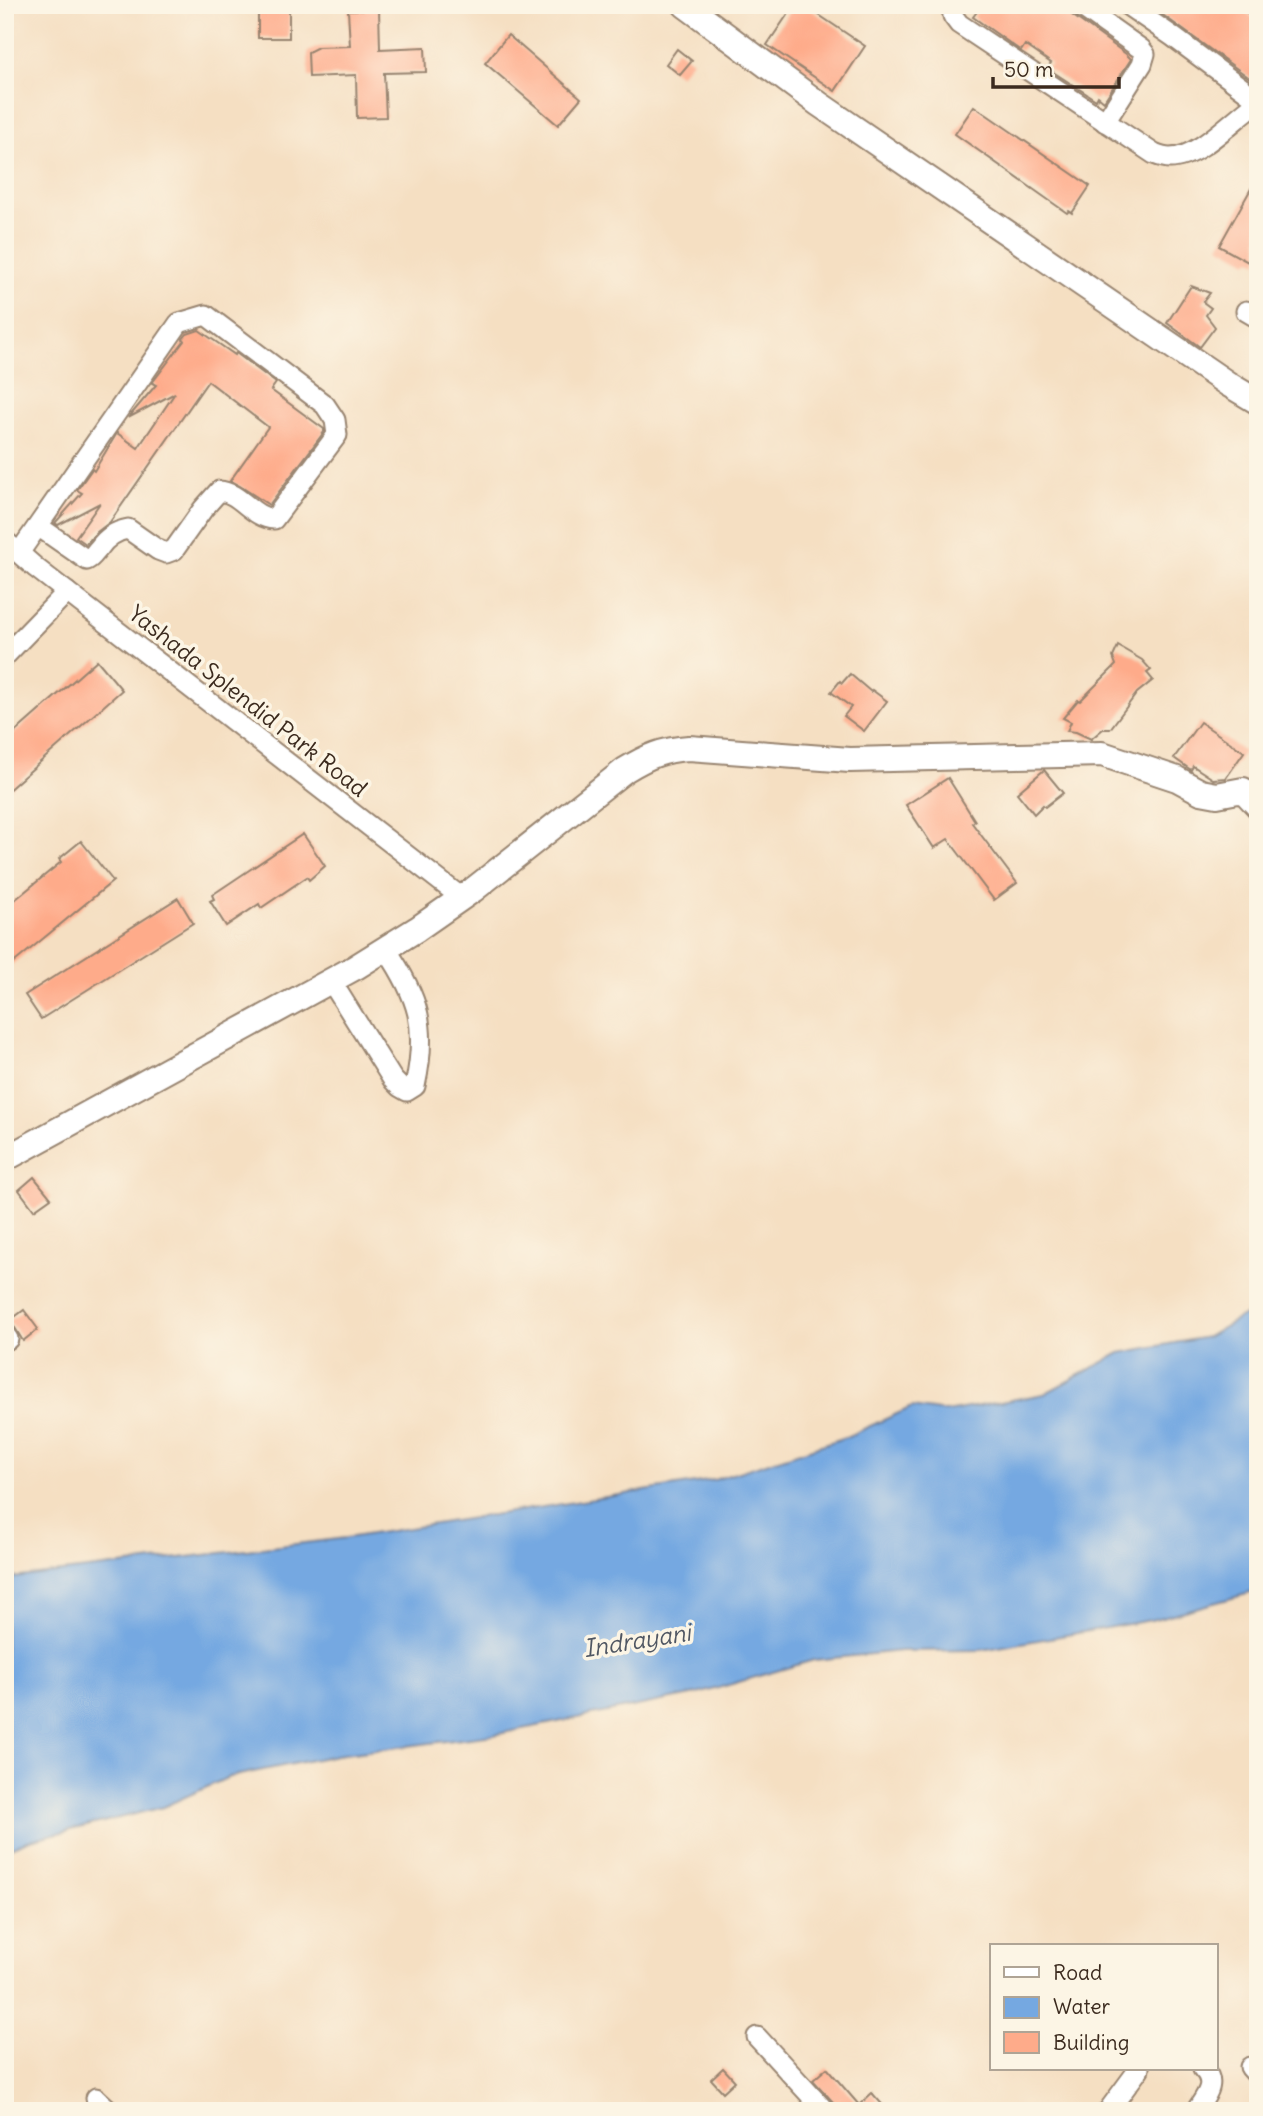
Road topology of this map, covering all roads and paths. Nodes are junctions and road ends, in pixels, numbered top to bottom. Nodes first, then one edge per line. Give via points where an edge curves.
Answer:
1 (685, 5) edge
2 (952, 5) edge
3 (1079, 5) edge
4 (1127, 5) edge
5 (1256, 105) edge
6 (1105, 122) junction
7 (1258, 402) edge
8 (38, 526) junction
9 (12, 547) edge
10 (67, 592) junction
11 (5, 656) edge
12 (1253, 794) edge
13 (462, 898) junction
14 (386, 949) junction
15 (331, 981) junction
16 (5, 1159) edge
17 (757, 2037) dead end
18 (1138, 2070) edge
19 (1204, 2070) edge
20 (825, 2111) edge
21 (1108, 2111) edge
22 (1196, 2111) edge

1 - 7 street via 819,104
2 - 6 street via 959,24
3 - 6 street via 1145,54
4 - 5 street
5 - 6 street via 1196,150 1168,158
8 - 8 street via 179,323 206,315 325,405 335,420 337,435 274,519 264,519 228,491 219,491 173,550 158,550 128,528 100,545 87,561
8 - 9 street
9 - 10 street, Yashada Splendid Park Road
10 - 11 street
10 - 13 street, Yashada Splendid Park Road
12 - 13 street via 1201,792 1177,779 1102,754 850,760 666,750 625,770
13 - 14 street
14 - 15 street
14 - 15 street via 406,979 421,1027 415,1086 407,1091 389,1074
15 - 16 street
17 - 20 street
18 - 21 street
19 - 22 street via 1211,2082

